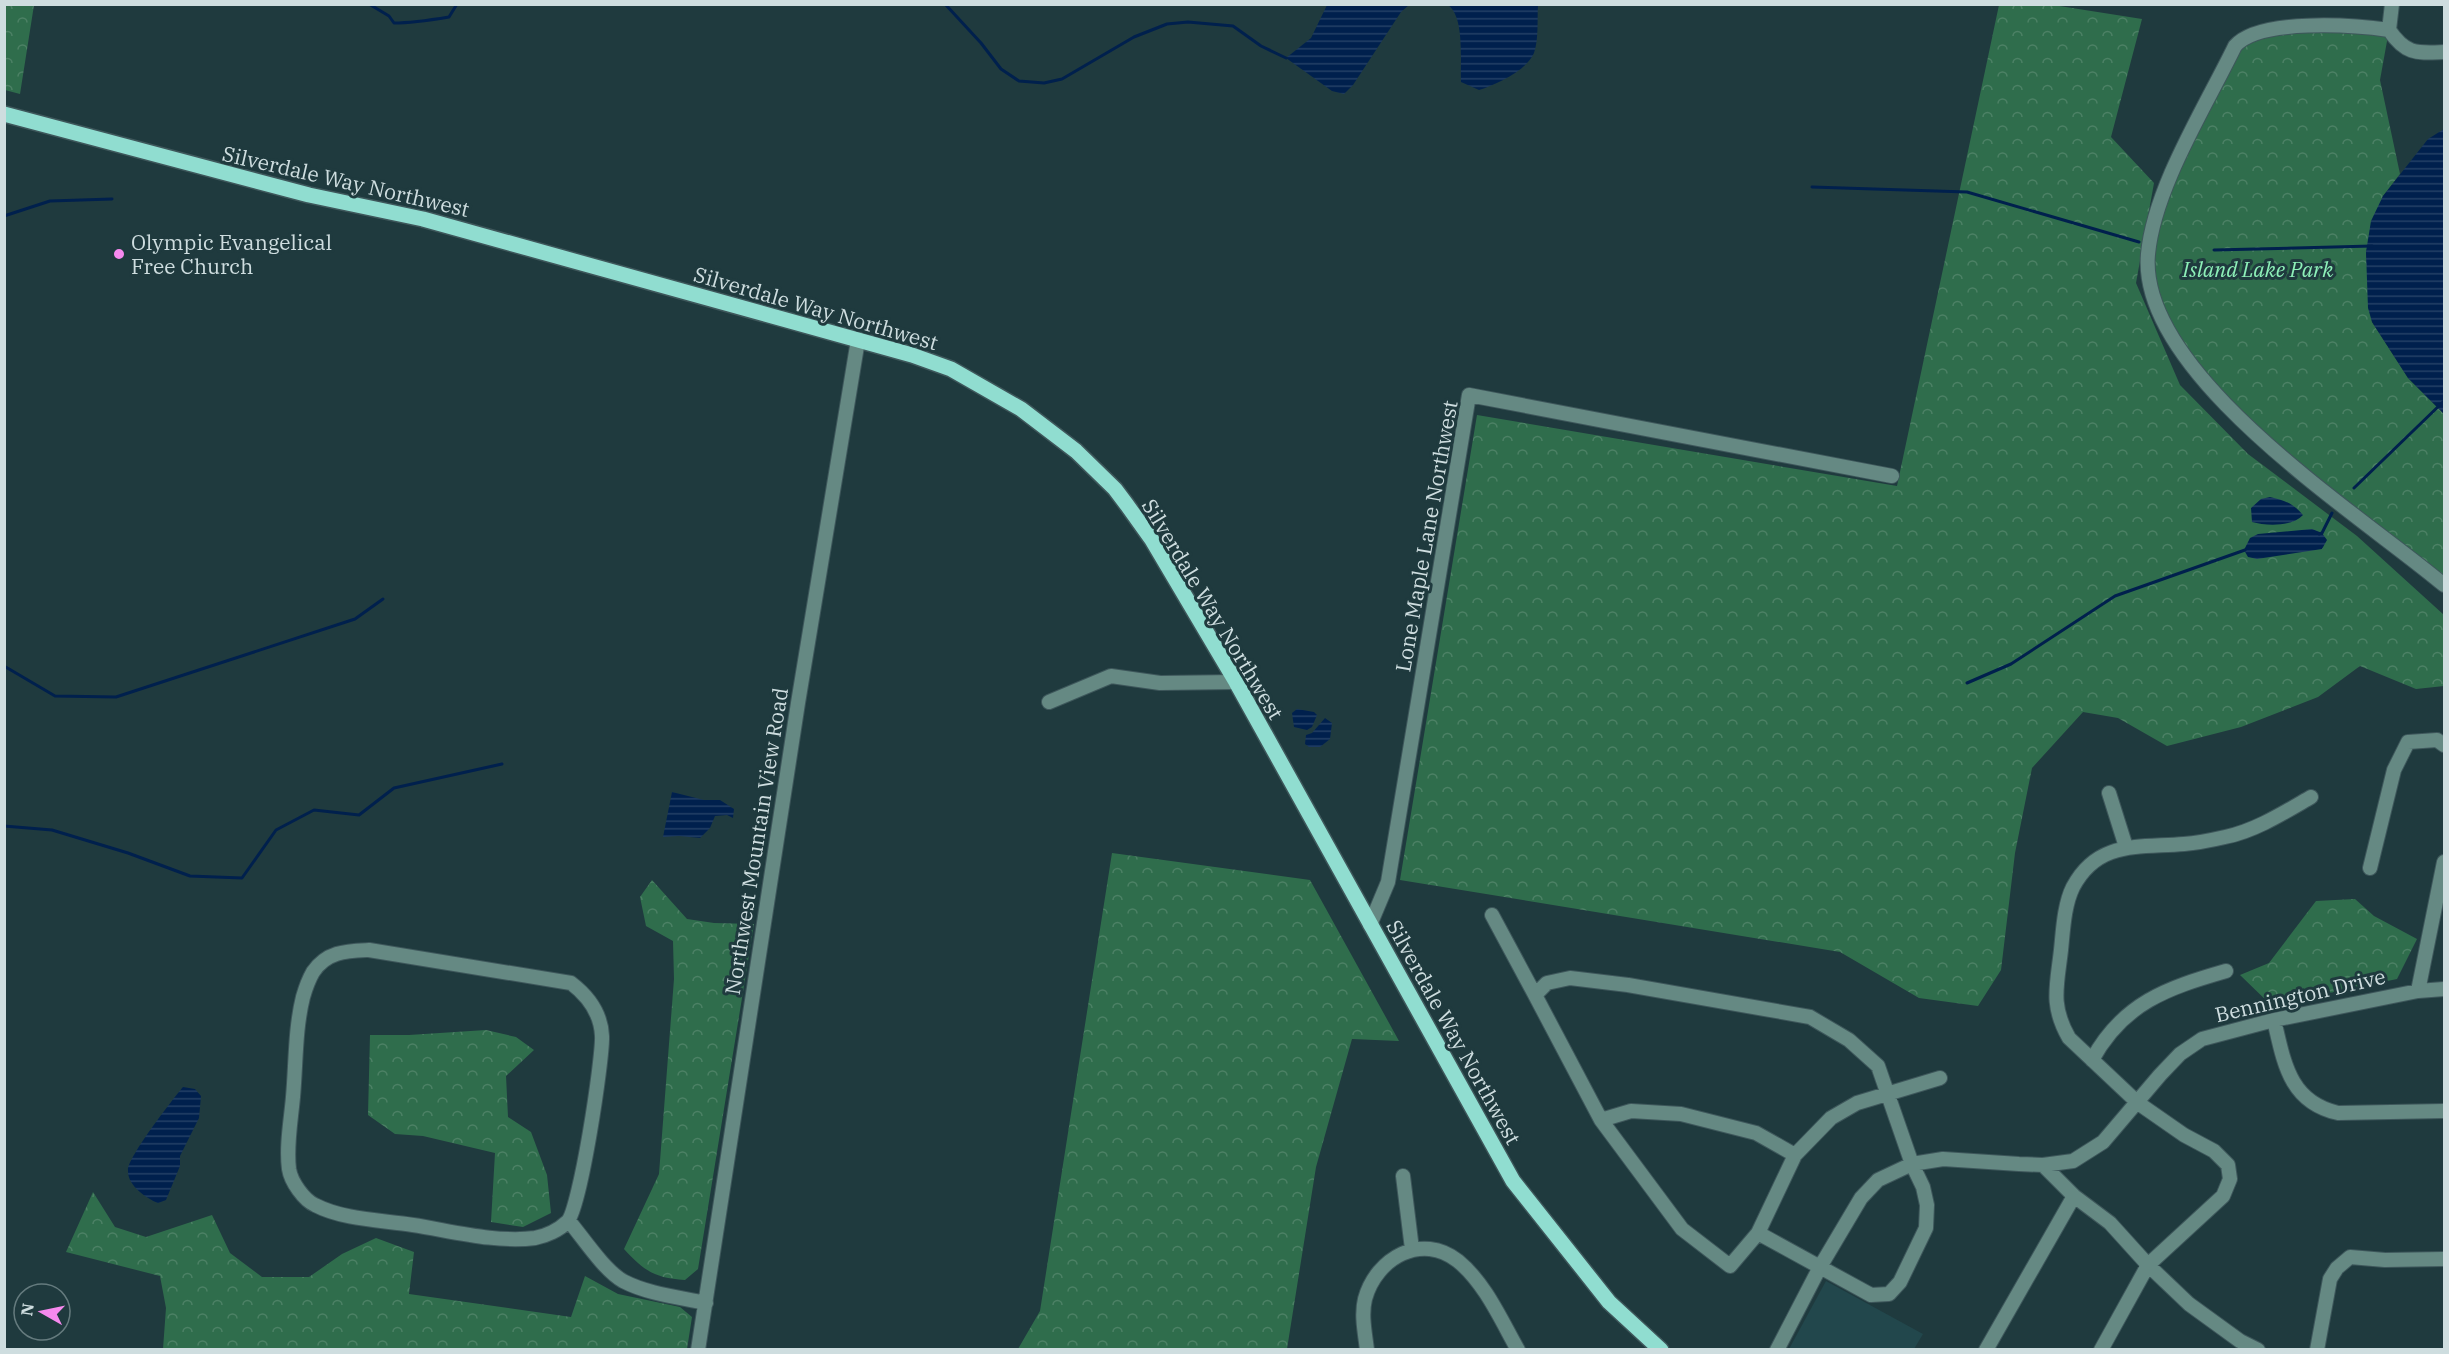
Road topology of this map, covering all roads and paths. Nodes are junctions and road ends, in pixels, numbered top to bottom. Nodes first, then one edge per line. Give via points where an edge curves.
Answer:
1 (2392, 4) edge
2 (2389, 30) junction
3 (2445, 52) edge
4 (4, 114) edge
5 (858, 340) junction
6 (1892, 476) dead end
7 (2445, 585) edge
8 (1236, 682) junction
9 (1049, 702) dead end
10 (2445, 745) edge
11 (2109, 793) dead end
12 (2311, 796) dead end
13 (2126, 847) junction
14 (2445, 862) edge
15 (2370, 868) dead end
16 (1492, 915) dead end
17 (2445, 924) edge
18 (1370, 925) junction
19 (2430, 927) junction
20 (2226, 971) dead end
21 (2445, 989) edge
22 (2418, 991) junction
23 (1535, 995) junction
24 (2274, 1020) junction
25 (2092, 1060) junction
26 (1940, 1078) dead end
27 (1888, 1093) junction
28 (2138, 1103) junction
29 (2445, 1111) edge
30 (1601, 1120) junction
31 (1796, 1155) junction
32 (1912, 1164) junction
33 (2043, 1165) junction
34 (1403, 1176) dead end
35 (2074, 1196) junction
36 (570, 1221) junction
37 (1758, 1233) junction
38 (1412, 1249) junction
39 (2445, 1259) edge
40 (2148, 1265) junction
41 (1820, 1267) junction
42 (706, 1303) junction
43 (698, 1350) edge
44 (1367, 1350) edge
45 (1518, 1350) edge
46 (1661, 1350) edge
47 (1777, 1350) edge
48 (1986, 1350) edge
49 (2101, 1350) edge
50 (2258, 1350) edge
51 (2316, 1350) edge

1 - 2 street
2 - 3 street via 2399,45 2414,53
2 - 7 street via 2362,26 2276,28 2242,37 2170,177 2148,255 2150,291 2158,314 2200,377 2226,406 2263,441
4 - 5 main road, Silverdale Way Northwest via 277,187 423,219
5 - 8 main road, Silverdale Way Northwest via 932,362 972,380 1022,409 1076,451 1115,489 1140,521
5 - 42 street, Northwest Mountain View Road
6 - 18 street, Lone Maple Lane Northwest via 1469,395 1388,882
8 - 9 street via 1160,683 1111,676
8 - 18 main road, Silverdale Way Northwest
10 - 15 street via 2437,740 2408,742 2394,770
11 - 13 street
12 - 13 street via 2274,818 2228,837
13 - 25 street via 2107,853 2083,872 2072,889 2064,922 2055,1003 2069,1038
14 - 19 street
16 - 23 street
17 - 19 street
18 - 46 main road, Silverdale Way Northwest via 1513,1181 1603,1294
19 - 22 street
20 - 25 street via 2174,988 2135,1007 2118,1023
21 - 22 street, Bennington Drive
22 - 24 street, Bennington Drive
23 - 27 street via 1547,983 1570,978 1810,1017 1849,1040 1878,1066
23 - 30 street
24 - 28 street, Bennington Drive via 2202,1039 2180,1054
24 - 29 street via 2288,1074 2296,1088 2324,1110
25 - 28 street
26 - 27 street
27 - 31 street via 1857,1103 1831,1118
27 - 32 street
28 - 33 street, Bennington Drive via 2103,1142 2073,1161
28 - 40 street via 2214,1151 2228,1165 2230,1179 2223,1196
30 - 31 street via 1631,1111 1681,1114 1756,1132
30 - 37 street via 1682,1228 1730,1266
31 - 37 street
32 - 33 street, Bennington Drive via 1943,1159
32 - 41 street, Bennington Drive via 1878,1180 1861,1198
32 - 41 street via 1927,1205 1926,1228 1900,1282 1889,1294 1871,1295
33 - 35 street
34 - 38 street
35 - 40 street via 2110,1223
35 - 48 street
36 - 36 street via 550,1234 505,1239 345,1215 314,1205 296,1185 289,1170 289,1142 303,995 314,972 326,959 340,951 369,950 553,979 571,983 581,991 597,1010 602,1035 580,1186
36 - 42 street via 622,1280 646,1290
37 - 41 street
38 - 44 street via 1388,1261 1373,1280 1365,1300
38 - 45 street via 1436,1251 1458,1261 1479,1286
39 - 51 street via 2350,1257 2330,1278
40 - 49 street
40 - 50 street via 2189,1304
41 - 47 street, Bennington Drive
42 - 43 street, Northwest Mountain View Road

